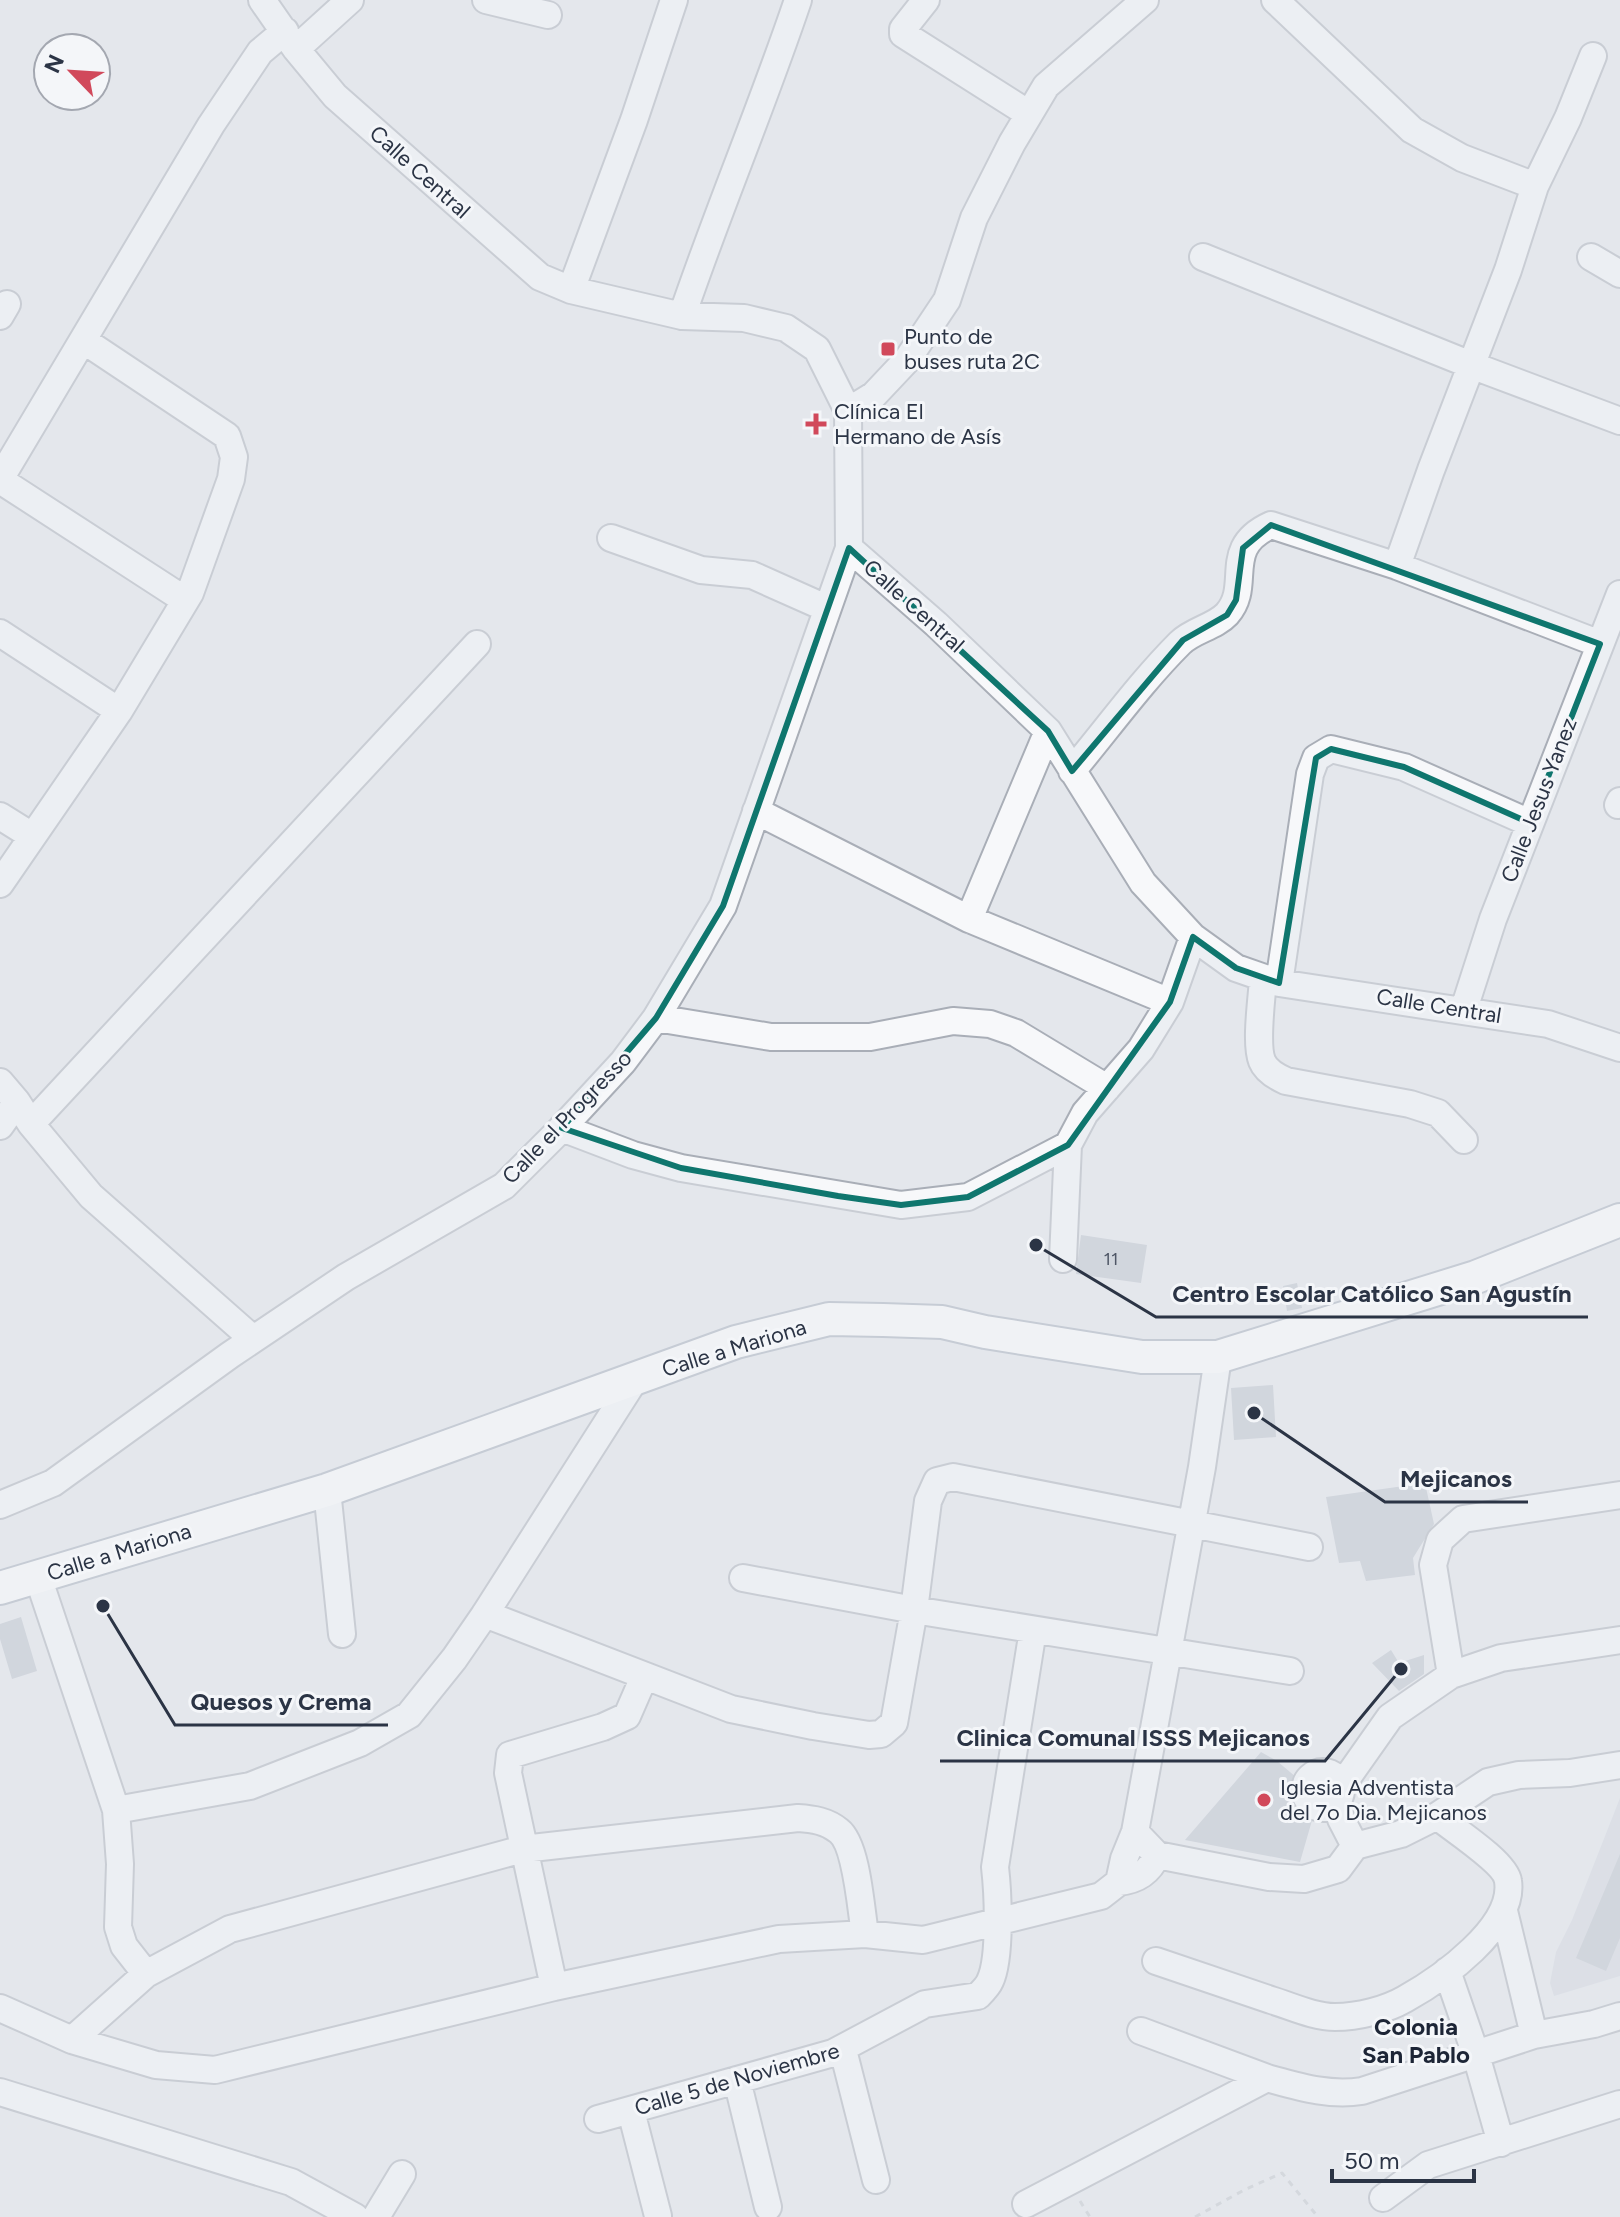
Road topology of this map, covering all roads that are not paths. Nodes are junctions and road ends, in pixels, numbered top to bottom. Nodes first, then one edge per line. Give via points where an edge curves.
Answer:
1 (262, 0) edge
2 (350, 0) edge
3 (486, 0) edge
4 (674, 0) edge
5 (798, 0) edge
6 (926, 0) edge
7 (1145, 0) edge
8 (1275, 0) edge
9 (548, 15) dead end
10 (290, 40) junction
11 (1593, 56) dead end
12 (1029, 114) junction
13 (1535, 186) junction
14 (1203, 257) dead end
15 (1591, 257) dead end
16 (1620, 274) edge
17 (571, 290) junction
18 (682, 316) junction
19 (83, 340) junction
20 (1471, 365) junction
21 (848, 411) junction
22 (1620, 421) edge
23 (0, 479) edge
24 (611, 538) dead end
25 (849, 548) junction
26 (1397, 566) junction
27 (1620, 594) edge
28 (185, 600) junction
29 (826, 608) junction
30 (0, 633) edge
31 (477, 644) dead end
32 (1600, 644) junction
33 (119, 711) junction
34 (1048, 731) junction
35 (1072, 771) junction
36 (756, 811) junction
37 (0, 816) edge
38 (1530, 823) junction
39 (32, 836) junction
40 (0, 884) edge
41 (969, 919) junction
42 (1193, 937) junction
43 (1271, 980) junction
44 (1170, 1002) junction
45 (1464, 1009) junction
46 (656, 1018) junction
47 (1620, 1048) edge
48 (0, 1082) edge
49 (1107, 1088) junction
50 (24, 1113) junction
51 (0, 1126) edge
52 (562, 1128) junction
53 (1464, 1140) dead end
54 (1068, 1145) junction
55 (1620, 1220) edge
56 (1063, 1259) dead end
57 (253, 1339) junction
58 (1218, 1357) junction
59 (635, 1379) junction
60 (327, 1490) junction
61 (1620, 1495) edge
62 (0, 1505) edge
63 (1190, 1524) junction
64 (1309, 1547) dead end
65 (38, 1577) junction
66 (743, 1578) dead end
67 (0, 1588) edge
68 (914, 1610) junction
69 (485, 1614) junction
70 (1033, 1630) junction
71 (342, 1634) dead end
72 (1620, 1640) edge
73 (1168, 1653) junction
74 (1290, 1671) dead end
75 (1451, 1675) junction
76 (644, 1677) junction
77 (1620, 1765) edge
78 (116, 1810) junction
79 (1437, 1816) junction
80 (1135, 1832) junction
81 (1355, 1846) junction
82 (523, 1849) junction
83 (1157, 1855) junction
84 (1119, 1882) junction
85 (1504, 1911) junction
86 (997, 1921) junction
87 (865, 1934) junction
88 (1156, 1961) dead end
89 (1447, 1971) junction
90 (146, 1974) junction
91 (554, 1987) junction
92 (0, 2008) edge
93 (1620, 2016) edge
94 (1141, 2031) dead end
95 (1534, 2035) junction
96 (72, 2040) junction
97 (843, 2050) junction
98 (1476, 2055) junction
99 (1267, 2078) junction
100 (737, 2080) junction
101 (0, 2092) edge
102 (1620, 2104) edge
103 (631, 2111) junction
104 (598, 2119) dead end
105 (1501, 2143) junction
106 (402, 2174) dead end
107 (876, 2180) dead end
108 (1383, 2198) dead end
109 (1026, 2204) dead end
110 (768, 2207) dead end
111 (658, 2216) edge
112 (355, 2217) edge
113 (376, 2217) edge

1 - 10 street, Calle Central
2 - 10 street
3 - 9 street
4 - 17 street
5 - 18 street
6 - 12 street via 903,34
7 - 12 street via 1046,86
8 - 13 street via 1412,130 1462,158
10 - 17 street, Calle Central via 335,96 540,277
10 - 19 street via 260,52
11 - 13 street
12 - 21 street via 974,218 947,300 907,360 874,395
13 - 20 street
14 - 20 street
15 - 16 street
17 - 18 street, Calle Central
18 - 21 street, Calle Central via 744,318 786,328 817,349
19 - 23 street
19 - 28 street via 227,436 234,457 231,479
20 - 22 street
20 - 26 street
21 - 25 street, Calle Central
23 - 28 street
24 - 29 street via 701,570 752,575
25 - 29 street, Calle el Progresso
25 - 34 street, Calle Central
26 - 32 street
26 - 35 street via 1271,525 1257,532 1243,548 1236,600 1227,615 1183,640
27 - 32 street, Calle Jesus Yanez
28 - 33 street
29 - 36 street, Calle el Progresso
30 - 33 street
31 - 50 street
32 - 38 street, Calle Jesus Yanez
33 - 39 street
34 - 35 street, Calle Central
34 - 41 street
35 - 42 street, Calle Central via 1143,883
36 - 41 street
36 - 46 street, Calle el Progresso via 723,906
37 - 39 street
38 - 43 street via 1404,767 1331,749 1316,758
38 - 45 street, Calle Jesus Yanez
39 - 40 street
41 - 44 street
42 - 43 street, Calle Central via 1236,968
42 - 44 street
43 - 45 street, Calle Central
43 - 53 street via 1259,1027 1262,1062 1273,1075 1438,1113
44 - 49 street via 1141,1049
45 - 47 street, Calle Central via 1548,1024
46 - 49 street via 771,1037 870,1037 953,1021 990,1024 1016,1033
46 - 52 street, Calle el Progresso
48 - 50 street
49 - 54 street via 1085,1113
50 - 51 street
50 - 57 street via 91,1196
52 - 54 street via 681,1168 901,1205 968,1197
52 - 57 street, Calle el Progresso via 504,1186 346,1277
54 - 56 street
55 - 58 main road, Calle a Mariona via 1476,1277
57 - 62 street, Calle el Progresso via 53,1483
58 - 59 main road, Calle a Mariona via 1142,1357 942,1322 829,1319 736,1342
58 - 63 street
59 - 60 main road, Calle a Mariona
59 - 69 street
60 - 65 main road, Calle a Mariona
60 - 71 street
61 - 75 street via 1463,1519 1440,1540 1433,1565
63 - 64 street
63 - 68 street via 953,1477 937,1481 928,1501
63 - 73 street
65 - 67 main road, Calle a Mariona
65 - 78 street
66 - 68 street
68 - 70 street
68 - 76 street via 894,1723 881,1734 731,1709
69 - 76 street
69 - 78 street via 409,1715 360,1743 250,1786
70 - 73 street
70 - 86 street, Calle 5 de Noviembre via 995,1867
72 - 75 street via 1501,1658
73 - 74 street
73 - 80 street
75 - 81 street via 1390,1717 1339,1794 1341,1819
76 - 82 street via 627,1716 510,1755 508,1773
77 - 79 street via 1488,1782
78 - 90 street via 118,1927 124,1946
79 - 81 street via 1401,1834
79 - 85 street via 1501,1866 1508,1879
80 - 83 street
80 - 84 street
81 - 83 street via 1338,1869 1304,1879
82 - 87 street via 798,1818 821,1820 842,1832 850,1847
82 - 90 street via 230,1929
82 - 91 street
83 - 84 street via 1136,1880
84 - 86 street via 1101,1896
85 - 89 street via 1485,1937
85 - 95 street
86 - 87 street via 923,1940
86 - 97 street, Calle 5 de Noviembre via 990,1981 978,1996 925,2004
87 - 91 street via 779,1939
88 - 89 street via 1332,2017 1404,2000
89 - 98 street
90 - 96 street
91 - 96 street via 215,2070 156,2065
92 - 96 street
93 - 95 street
94 - 99 street
95 - 98 street
97 - 100 street, Calle 5 de Noviembre
97 - 107 street
98 - 99 street via 1340,2094
98 - 105 street
99 - 109 street
100 - 103 street, Calle 5 de Noviembre
100 - 110 street
101 - 112 street via 291,2182
102 - 105 street
103 - 104 street, Calle 5 de Noviembre
103 - 111 street
105 - 108 street via 1428,2165
106 - 113 street

